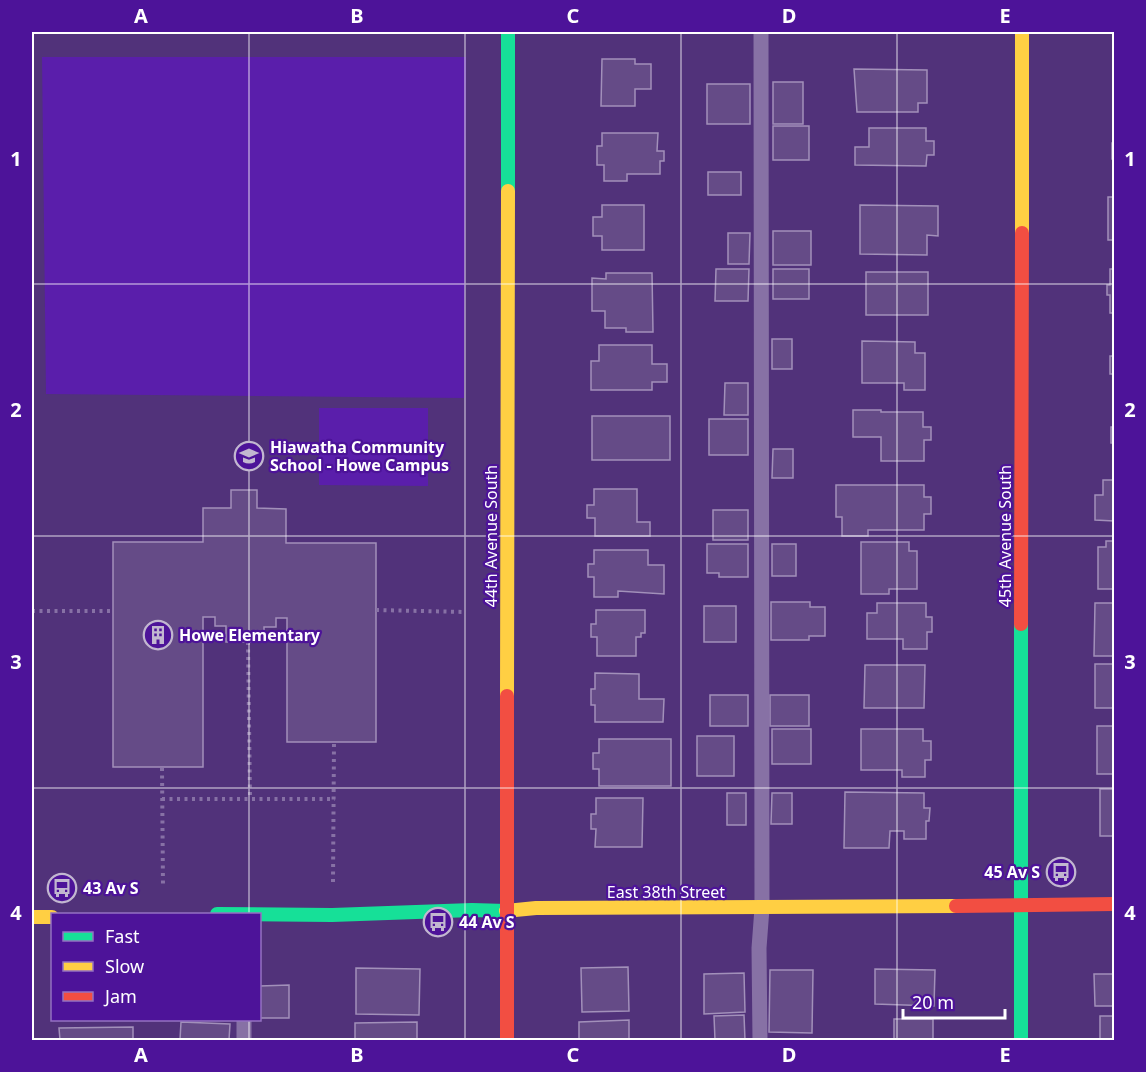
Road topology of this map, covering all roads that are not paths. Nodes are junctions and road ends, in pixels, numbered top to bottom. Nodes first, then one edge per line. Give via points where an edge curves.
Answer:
1 (508, 32) edge
2 (761, 32) edge
3 (1022, 32) edge
4 (1021, 903) junction
5 (1114, 904) edge
6 (762, 908) junction
7 (507, 911) junction
8 (261, 914) edge
9 (32, 917) edge
10 (51, 917) edge
11 (244, 1021) edge
12 (244, 1041) edge
13 (507, 1041) edge
14 (760, 1041) edge
15 (1022, 1041) edge

1 - 7 street, 44th Avenue South
2 - 6 lane
3 - 4 street, 45th Avenue South
4 - 5 street, East 38th Street
4 - 6 street, East 38th Street
4 - 15 street, 45th Avenue South
6 - 7 street, East 38th Street
6 - 14 lane
7 - 8 street, East 38th Street
7 - 13 street, 44th Avenue South
9 - 10 street
11 - 12 lane

